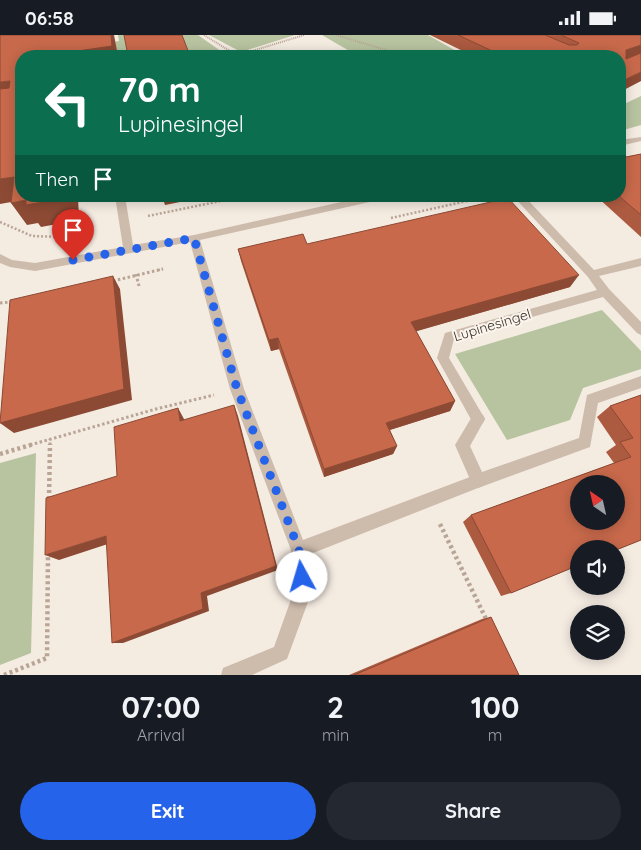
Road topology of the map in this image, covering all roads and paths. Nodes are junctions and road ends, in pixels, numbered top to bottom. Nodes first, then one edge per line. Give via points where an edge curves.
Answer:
1 (204, 35) edge
2 (304, 35) edge
3 (336, 35) edge
4 (228, 50) edge
5 (257, 50) edge
6 (386, 50) edge
7 (641, 139) edge
8 (626, 142) edge
9 (121, 202) edge
10 (216, 202) edge
11 (356, 202) edge
12 (524, 202) edge
13 (124, 221) junction
14 (0, 222) edge
15 (66, 237) dead end
16 (194, 238) junction
17 (129, 250) junction
18 (0, 258) edge
19 (641, 261) edge
20 (10, 263) junction
21 (0, 271) edge
22 (592, 274) junction
23 (605, 292) junction
24 (641, 330) edge
25 (641, 382) edge
26 (237, 389) junction
27 (50, 439) junction
28 (0, 454) edge
29 (478, 481) junction
30 (429, 501) junction
31 (49, 509) edge
32 (48, 549) edge
33 (299, 550) junction
34 (488, 623) edge
35 (4, 675) edge
36 (230, 675) edge

1 - 4 path
2 - 5 path
3 - 6 path
7 - 8 street
9 - 13 street
10 - 13 path
11 - 16 street
12 - 22 street
13 - 17 street
14 - 15 path via 32,236
16 - 17 street
16 - 26 street
17 - 20 street via 35,267
18 - 20 street
19 - 22 street
20 - 21 street
22 - 23 street
23 - 24 street
23 - 29 street, Lupinesingel via 448,336 443,358 478,419 462,445
25 - 29 street via 592,399 585,442
26 - 27 path
26 - 33 street
27 - 28 path
27 - 31 path
29 - 30 street
30 - 33 street
30 - 34 path
32 - 35 path via 47,659
33 - 36 street via 303,591 281,653

